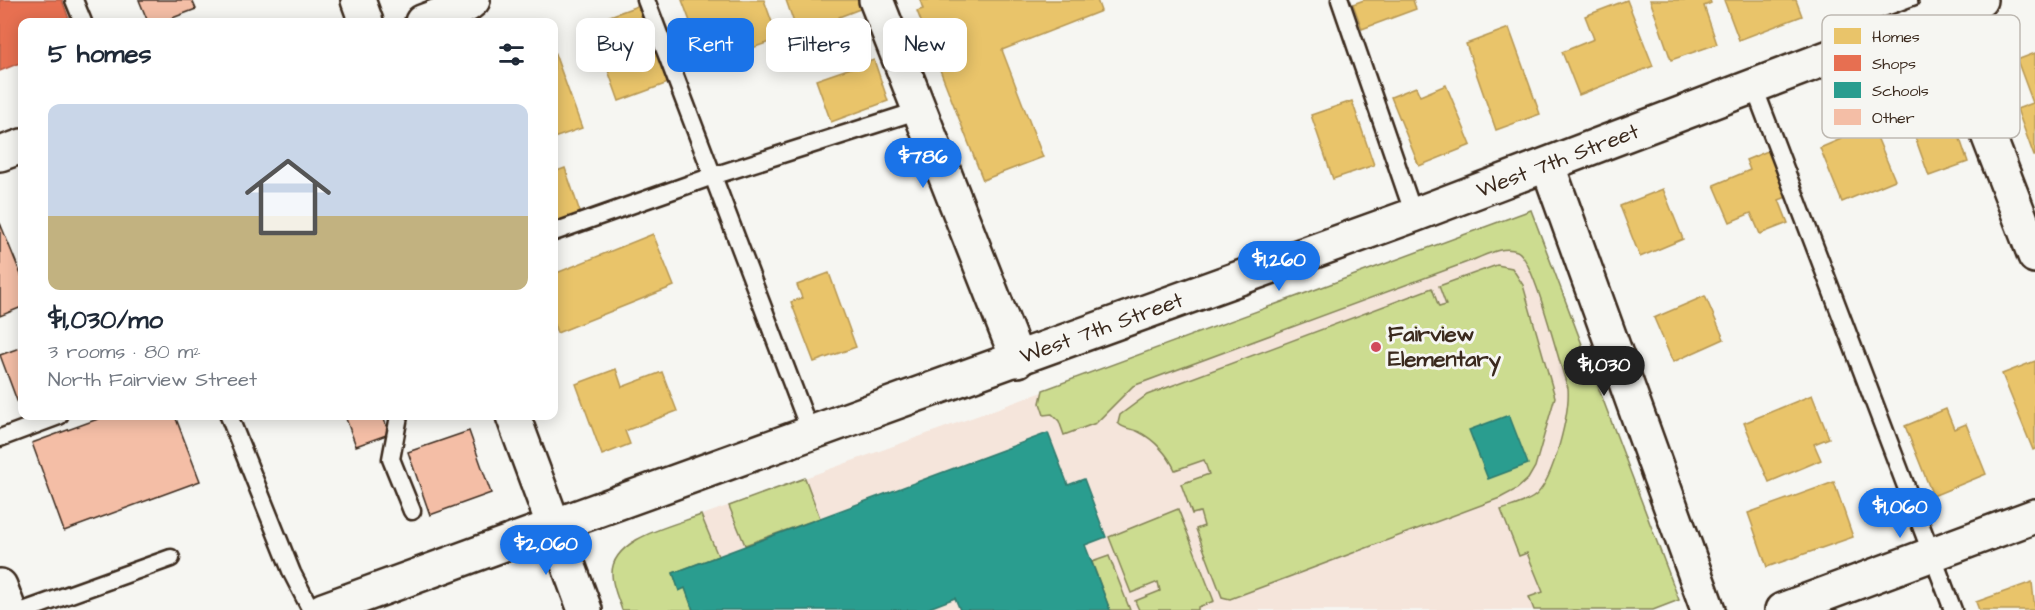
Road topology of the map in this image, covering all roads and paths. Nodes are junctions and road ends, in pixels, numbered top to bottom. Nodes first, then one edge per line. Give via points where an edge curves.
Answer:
1 (74, 0) edge
2 (472, 0) edge
3 (646, 0) edge
4 (876, 0) edge
5 (1340, 0) edge
6 (1980, 0) edge
7 (1939, 8) edge
8 (1923, 15) edge
9 (81, 18) edge
10 (433, 18) edge
11 (1822, 58) edge
12 (1754, 87) junction
13 (920, 110) junction
14 (1989, 138) edge
15 (18, 147) edge
16 (0, 154) edge
17 (1548, 166) junction
18 (713, 176) junction
19 (1414, 215) junction
20 (558, 231) edge
21 (2035, 256) edge
22 (1018, 360) junction
23 (48, 420) edge
24 (231, 420) edge
25 (398, 420) edge
26 (515, 420) edge
27 (811, 434) junction
28 (0, 438) edge
29 (412, 511) dead end
30 (2035, 516) edge
31 (556, 525) junction
32 (1933, 554) junction
33 (171, 558) dead end
34 (0, 586) edge
35 (9, 610) edge
36 (26, 610) edge
37 (311, 610) edge
38 (323, 610) edge
39 (585, 610) edge
40 (1708, 610) edge
41 (1782, 610) edge
42 (1953, 610) edge

1 - 9 lane
2 - 10 street
3 - 18 lane
4 - 13 street
5 - 19 lane
6 - 7 street, West 7th Street
7 - 8 street, West 7th Street
11 - 12 street, West 7th Street
12 - 17 street, West 7th Street
12 - 32 lane
13 - 18 lane
13 - 22 street
14 - 21 street
15 - 16 street
17 - 19 street, West 7th Street
17 - 40 street
18 - 20 lane
18 - 27 lane
19 - 22 street, West 7th Street
22 - 27 street, West 7th Street
23 - 28 lane
24 - 37 lane via 292,573
25 - 29 lane via 391,459
26 - 31 street
27 - 31 street, West 7th Street
30 - 32 street
31 - 38 street, West 7th Street
31 - 39 street
32 - 41 street
32 - 42 lane
33 - 36 lane
34 - 35 street

